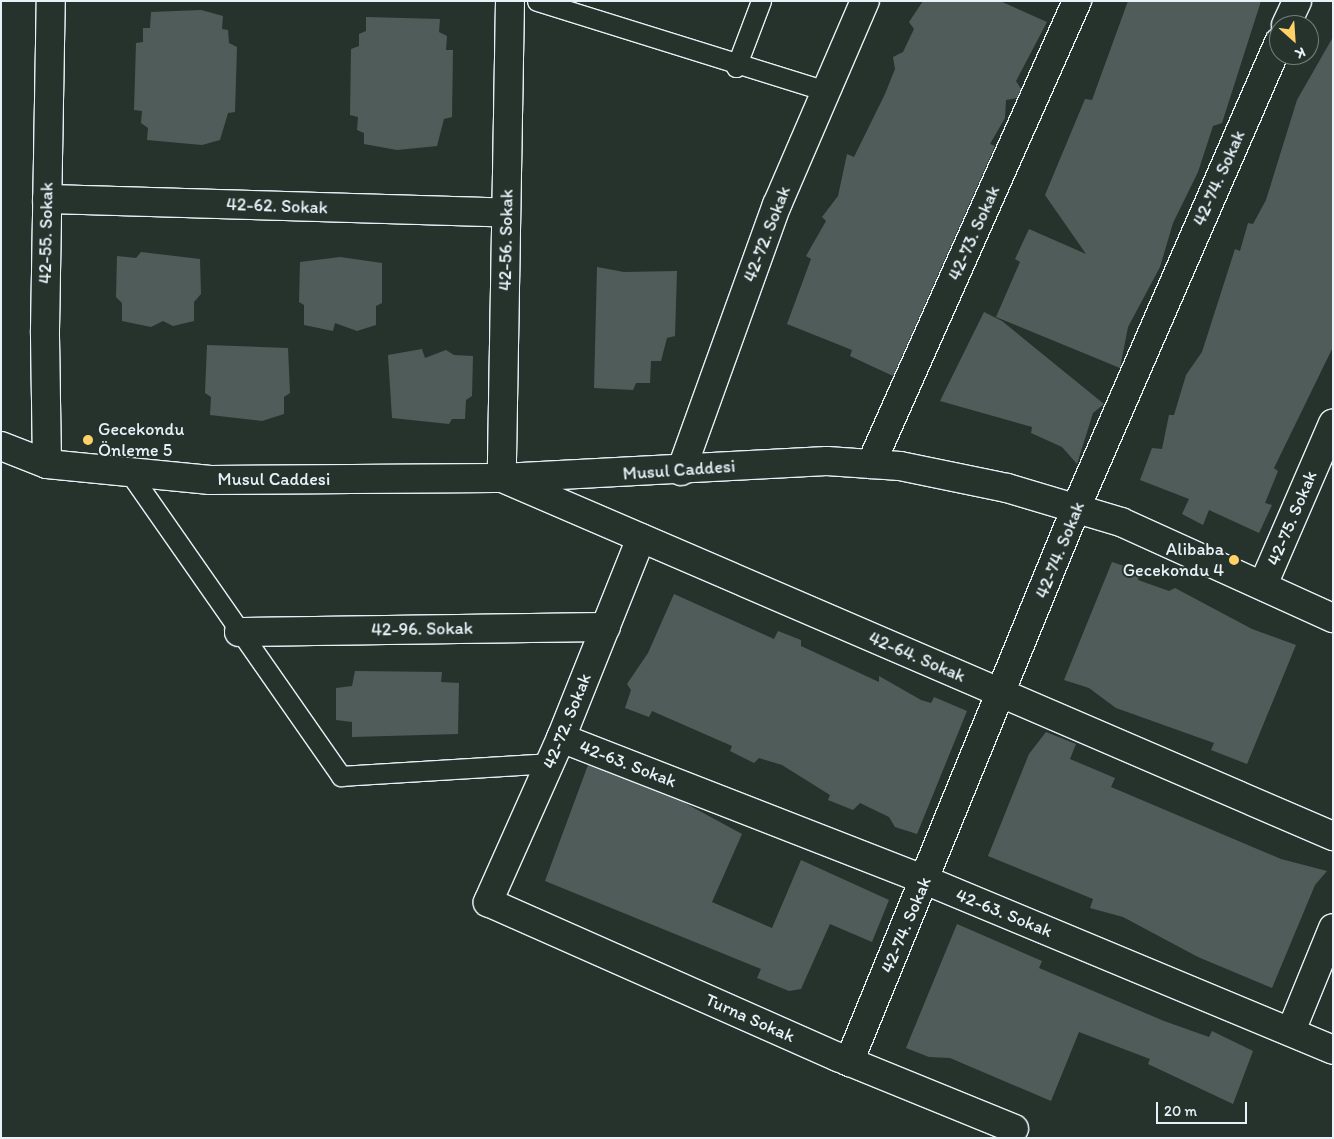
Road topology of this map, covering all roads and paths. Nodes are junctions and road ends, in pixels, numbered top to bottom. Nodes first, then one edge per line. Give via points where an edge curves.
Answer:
1 (51, 1) edge
2 (510, 1) edge
3 (537, 1) edge
4 (761, 1) edge
5 (865, 1) edge
6 (1077, 1) edge
7 (1297, 1) edge
8 (1291, 15) edge
9 (1269, 65) edge
10 (736, 67) junction
11 (826, 91) junction
12 (47, 200) junction
13 (506, 213) junction
14 (1333, 423) edge
15 (1, 446) edge
16 (47, 464) junction
17 (871, 464) junction
18 (681, 471) junction
19 (129, 472) junction
20 (502, 478) junction
21 (1076, 508) junction
22 (641, 538) junction
23 (1263, 585) junction
24 (1333, 618) edge
25 (606, 627) junction
26 (239, 632) junction
27 (1003, 694) junction
28 (562, 738) junction
29 (551, 763) junction
30 (1333, 836) edge
31 (925, 880) junction
32 (488, 902) joint
33 (1333, 928) edge
34 (1291, 1031) junction
35 (1333, 1050) edge
36 (849, 1062) junction
37 (1014, 1129) dead end

1 - 12 street, 42-55. Sokak
2 - 13 street, 42-56. Sokak
3 - 10 lane
4 - 10 lane
5 - 11 street, 42-72. Sokak
6 - 17 street, 42-73. Sokak
7 - 8 street
9 - 21 street, 42-74. Sokak
10 - 11 lane
11 - 18 street, 42-72. Sokak via 777,205
12 - 13 street, 42-62. Sokak
12 - 16 street, 42-55. Sokak
13 - 20 street, 42-56. Sokak
14 - 23 street, 42-75. Sokak
15 - 16 street, Musul Caddesi
16 - 19 street, Musul Caddesi
17 - 18 street, Musul Caddesi via 827,462
17 - 21 street, Musul Caddesi via 1007,488
18 - 20 street, Musul Caddesi
19 - 20 street, Musul Caddesi via 210,480
19 - 26 lane
20 - 22 street, 42-64. Sokak
21 - 23 street, Musul Caddesi via 1121,522
21 - 27 street, 42-74. Sokak
22 - 25 street, 42-72. Sokak
22 - 27 street, 42-64. Sokak
23 - 24 street, Musul Caddesi
25 - 26 street, 42-96. Sokak
25 - 28 street, 42-72. Sokak
26 - 29 lane via 341,776
27 - 30 street, 42-64. Sokak
27 - 31 street, 42-74. Sokak
28 - 29 street, 42-72. Sokak
28 - 31 street, 42-63. Sokak
29 - 32 street, 42-72. Sokak
31 - 34 street, 42-63. Sokak
31 - 36 street, 42-74. Sokak
32 - 36 street, Turna Sokak
33 - 34 street
34 - 35 street, 42-63. Sokak
36 - 37 street, Turna Sokak

